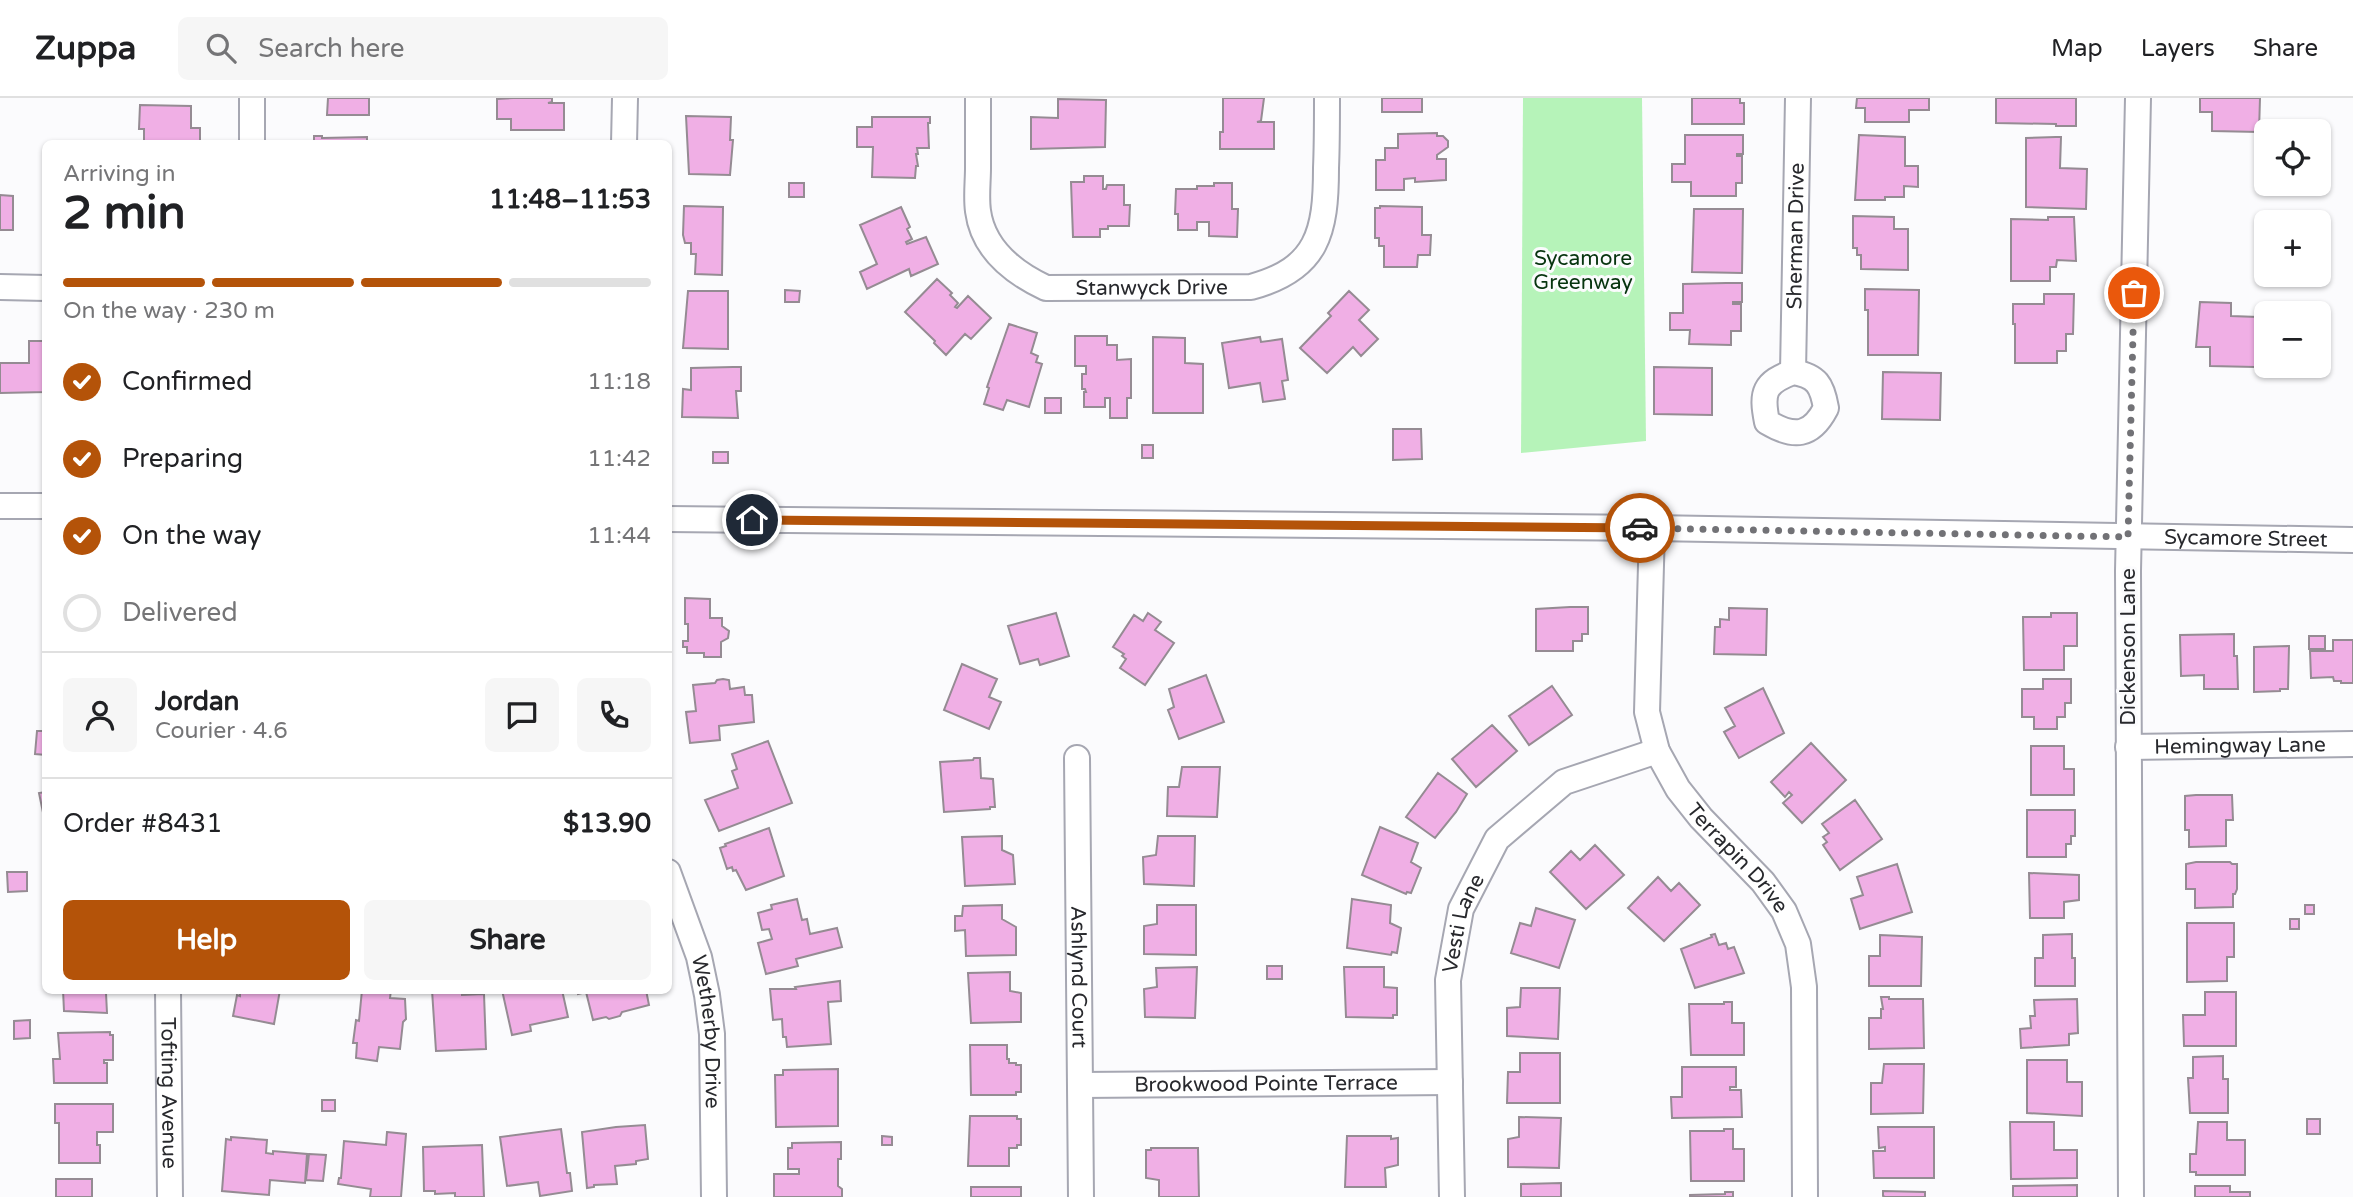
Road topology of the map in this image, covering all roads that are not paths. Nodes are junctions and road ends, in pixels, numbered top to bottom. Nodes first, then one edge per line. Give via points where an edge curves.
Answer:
1 (251, 98) edge
2 (625, 98) edge
3 (978, 98) edge
4 (1327, 98) edge
5 (1798, 98) edge
6 (2138, 98) edge
7 (252, 140) edge
8 (624, 140) edge
9 (0, 287) edge
10 (42, 288) edge
11 (1793, 372) dead end
12 (0, 506) edge
13 (42, 506) edge
14 (672, 519) edge
15 (1651, 528) junction
16 (2128, 537) junction
17 (2353, 540) edge
18 (2353, 744) edge
19 (2128, 747) junction
20 (1657, 751) junction
21 (1077, 758) dead end
22 (672, 883) edge
23 (168, 994) edge
24 (1450, 1082) junction
25 (1080, 1085) junction
26 (170, 1197) edge
27 (714, 1197) edge
28 (1081, 1197) edge
29 (1452, 1197) edge
30 (1805, 1197) edge
31 (2130, 1197) edge

1 - 7 street
2 - 8 street
3 - 4 street, Stanwyck Drive via 978,212 986,235 1008,265 1046,288 1251,287 1292,270 1309,253 1324,218
5 - 11 street, Sherman Drive
6 - 16 street, Dickenson Lane
9 - 10 street
12 - 13 street
14 - 15 street, Sycamore Street
15 - 16 street, Sycamore Street
15 - 20 street, Terrapin Drive via 1647,712
16 - 17 street, Sycamore Street
16 - 19 street, Dickenson Lane
18 - 19 street, Hemingway Lane
19 - 31 street, Dickenson Lane
20 - 24 street, Vesti Lane via 1564,782 1497,839 1461,909 1448,980
20 - 30 street, Terrapin Drive via 1685,799 1784,911 1798,944 1804,986
21 - 25 street, Ashlynd Court
22 - 27 street, Wetherby Drive via 699,957 707,995 712,1034
23 - 26 street, Tofting Avenue
24 - 25 street, Brookwood Pointe Terrace
24 - 29 street, Vesti Lane
25 - 28 street, Ashlynd Court

